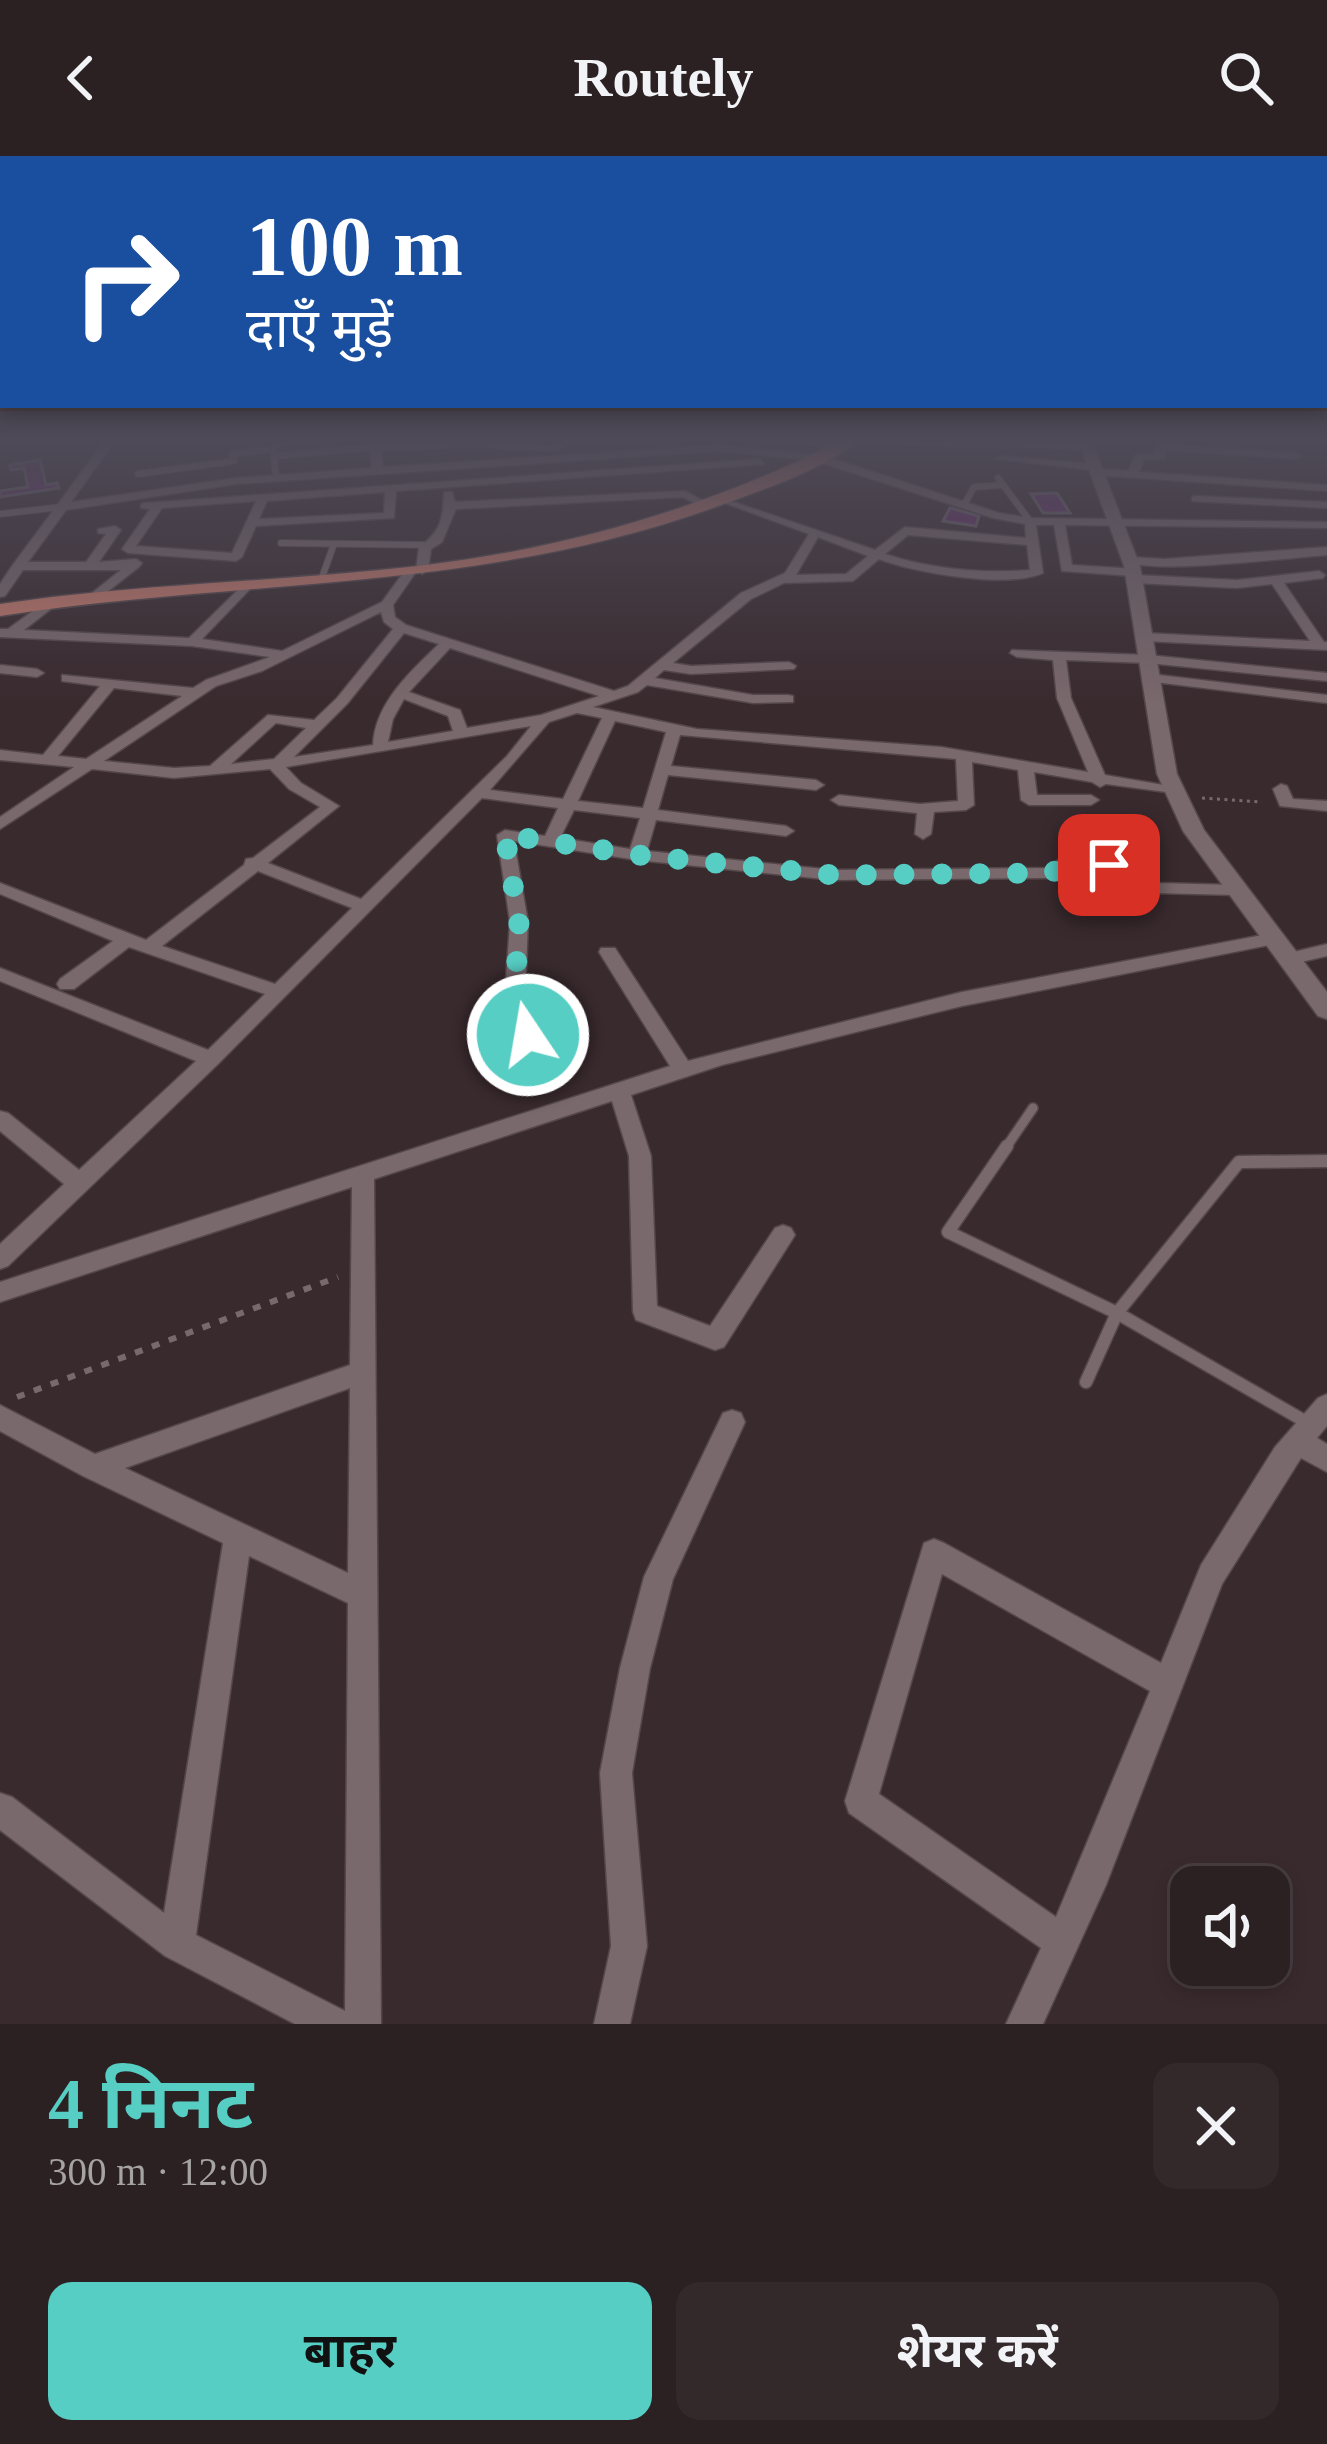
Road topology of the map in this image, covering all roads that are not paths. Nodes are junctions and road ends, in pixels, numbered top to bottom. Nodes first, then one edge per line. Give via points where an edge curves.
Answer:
1 (45, 529) edge
2 (136, 529) edge
3 (142, 529) edge
4 (249, 529) edge
5 (441, 529) edge
6 (614, 529) edge
7 (799, 529) edge
8 (936, 529) edge
9 (1031, 529) edge
10 (1060, 529) edge
11 (1118, 529) edge
12 (1280, 529) edge
13 (934, 534) junction
14 (814, 535) junction
15 (1033, 542) junction
16 (281, 543) dead end
17 (334, 544) junction
18 (430, 545) junction
19 (151, 551) junction
20 (1298, 551) junction
21 (1327, 551) edge
22 (873, 556) junction
23 (18, 566) junction
24 (90, 566) junction
25 (132, 566) junction
26 (416, 571) junction
27 (1133, 571) junction
28 (1323, 575) edge
29 (783, 579) junction
30 (321, 580) junction
31 (1275, 580) junction
32 (248, 585) junction
33 (0, 593) edge
34 (97, 596) junction
35 (52, 601) junction
36 (387, 605) junction
37 (0, 610) edge
38 (400, 628) junction
39 (6, 633) edge
40 (1144, 637) junction
41 (192, 642) junction
42 (448, 643) junction
43 (1292, 643) junction
44 (1323, 646) edge
45 (1017, 653) dead end
46 (283, 655) junction
47 (1059, 656) junction
48 (789, 665) dead end
49 (662, 666) junction
50 (1150, 668) junction
51 (0, 670) edge
52 (38, 673) dead end
53 (1306, 675) junction
54 (1327, 677) edge
55 (68, 678) dead end
56 (644, 680) junction
57 (110, 683) junction
58 (196, 693) junction
59 (402, 694) junction
60 (609, 694) junction
61 (788, 699) dead end
62 (1327, 700) edge
63 (579, 709) junction
64 (610, 716) junction
65 (544, 719) junction
66 (315, 725) junction
67 (674, 729) junction
68 (461, 734) junction
69 (380, 749) junction
70 (0, 755) edge
71 (964, 757) junction
72 (46, 761) junction
73 (87, 766) junction
74 (276, 766) junction
75 (1026, 768) junction
76 (662, 770) junction
77 (214, 771) junction
78 (1100, 782) junction
79 (816, 785) dead end
80 (898, 786) dead end
81 (477, 793) junction
82 (1176, 794) junction
83 (1283, 796) road end
84 (839, 800) dead end
85 (1091, 800) dead end
86 (567, 806) junction
87 (899, 806) junction
88 (1327, 806) edge
89 (925, 809) junction
90 (649, 815) junction
91 (0, 824) edge
92 (786, 831) dead end
93 (923, 834) dead end
94 (550, 842) junction
95 (637, 855) junction
96 (252, 863) junction
97 (0, 888) edge
98 (1236, 890) junction
99 (361, 905) junction
100 (127, 939) junction
101 (1273, 939) junction
102 (148, 948) junction
103 (1327, 950) edge
104 (608, 952) dead end
105 (1288, 959) junction
106 (0, 974) edge
107 (67, 984) dead end
108 (277, 991) junction
109 (1327, 1010) edge
110 (211, 1058) junction
111 (683, 1070) junction
112 (549, 1079) dead end
113 (620, 1091) junction
114 (1033, 1108) dead end
115 (0, 1119) edge
116 (1327, 1161) edge
117 (363, 1174) junction
118 (80, 1184) junction
119 (783, 1235) dead end
120 (0, 1259) edge
121 (0, 1292) edge
122 (1117, 1313) junction
123 (363, 1372) junction
124 (1086, 1382) dead end
125 (0, 1417) edge
126 (732, 1422) dead end
127 (1312, 1424) edge
128 (1327, 1459) edge
129 (93, 1467) junction
130 (238, 1535) junction
131 (363, 1595) junction
132 (1168, 1684) junction
133 (0, 1809) edge
134 (1062, 1942) junction
135 (177, 1944) junction
136 (333, 2024) edge
137 (363, 2024) edge
138 (612, 2024) edge
139 (1024, 2024) edge

1 - 23 street
2 - 24 street via 108,530
3 - 19 street via 128,549
4 - 19 street via 236,557
5 - 18 street
6 - 26 main road
7 - 14 street
8 - 13 street
9 - 15 street
10 - 27 street via 1066,568
11 - 27 street
12 - 20 street
13 - 15 street
13 - 22 street via 905,531
14 - 22 street
14 - 29 street
15 - 22 street via 1039,566 1028,576
16 - 17 lane
17 - 18 lane
17 - 30 lane
18 - 26 street
19 - 25 street
20 - 21 street
20 - 27 street
20 - 28 street
22 - 29 street via 849,578
23 - 24 street
23 - 33 street
24 - 25 street
25 - 34 street
26 - 30 main road
26 - 36 street
27 - 31 street via 1237,584
27 - 40 street
28 - 31 street
29 - 49 street via 746,596
30 - 32 main road
31 - 44 street
32 - 34 main road
32 - 41 street
34 - 35 main road
35 - 37 main road
35 - 39 street
36 - 38 street
36 - 46 street
38 - 42 street
38 - 66 street
39 - 41 street
40 - 43 street
40 - 50 street
41 - 46 street
42 - 59 street
42 - 60 street
43 - 44 street
43 - 53 street
45 - 47 street
46 - 58 street
47 - 50 street
47 - 78 street via 1064,698
48 - 49 street
49 - 56 street
50 - 53 street
50 - 62 street
50 - 82 street
51 - 52 street
53 - 54 street
55 - 57 street
56 - 60 street
56 - 61 street
57 - 58 street
57 - 72 street
58 - 73 street
59 - 68 street via 455,713
59 - 69 street via 379,728
60 - 63 street
63 - 64 street
63 - 65 street
64 - 67 street
64 - 86 street
65 - 68 street
65 - 81 street
66 - 74 street
66 - 77 street via 273,718
67 - 71 street
67 - 76 street
68 - 69 street
69 - 74 street
70 - 72 street
71 - 75 street
71 - 89 street via 966,806
72 - 73 street
73 - 77 street
73 - 91 street
74 - 77 street
74 - 96 street via 331,806
75 - 78 street
75 - 85 street via 1029,800
76 - 79 street
76 - 90 street
78 - 82 street
80 - 87 street
81 - 86 street
81 - 99 street
82 - 98 street
83 - 88 street
84 - 87 street
86 - 90 street
86 - 94 street
87 - 89 street
89 - 93 street
90 - 92 street
90 - 95 street
94 - 95 street
94 - 112 street via 505,835 519,922 515,994
95 - 98 street via 834,875 1053,873 1066,859 1109,865 1154,889
96 - 99 street
96 - 102 street
97 - 100 street
98 - 101 street
99 - 108 street
100 - 102 street
100 - 107 street
101 - 105 street
101 - 111 street via 962,999
102 - 108 street
103 - 105 street
104 - 111 street
105 - 109 street
106 - 110 street
108 - 110 street
110 - 118 street
111 - 113 street
113 - 117 street
113 - 119 street via 640,1156 645,1312 715,1339
114 - 122 lane via 948,1232
115 - 118 street
116 - 122 lane via 1239,1162
117 - 121 street
117 - 123 street
118 - 120 street
122 - 124 lane
122 - 127 lane
123 - 129 street
123 - 131 street
125 - 129 street
126 - 138 street via 658,1577 635,1667 616,1773 629,1946
127 - 128 street
127 - 132 street via 1211,1575
129 - 130 street
130 - 131 street
130 - 135 street
131 - 137 street
132 - 134 street
132 - 134 street via 934,1553 861,1801
133 - 135 street
134 - 139 street
135 - 136 street

